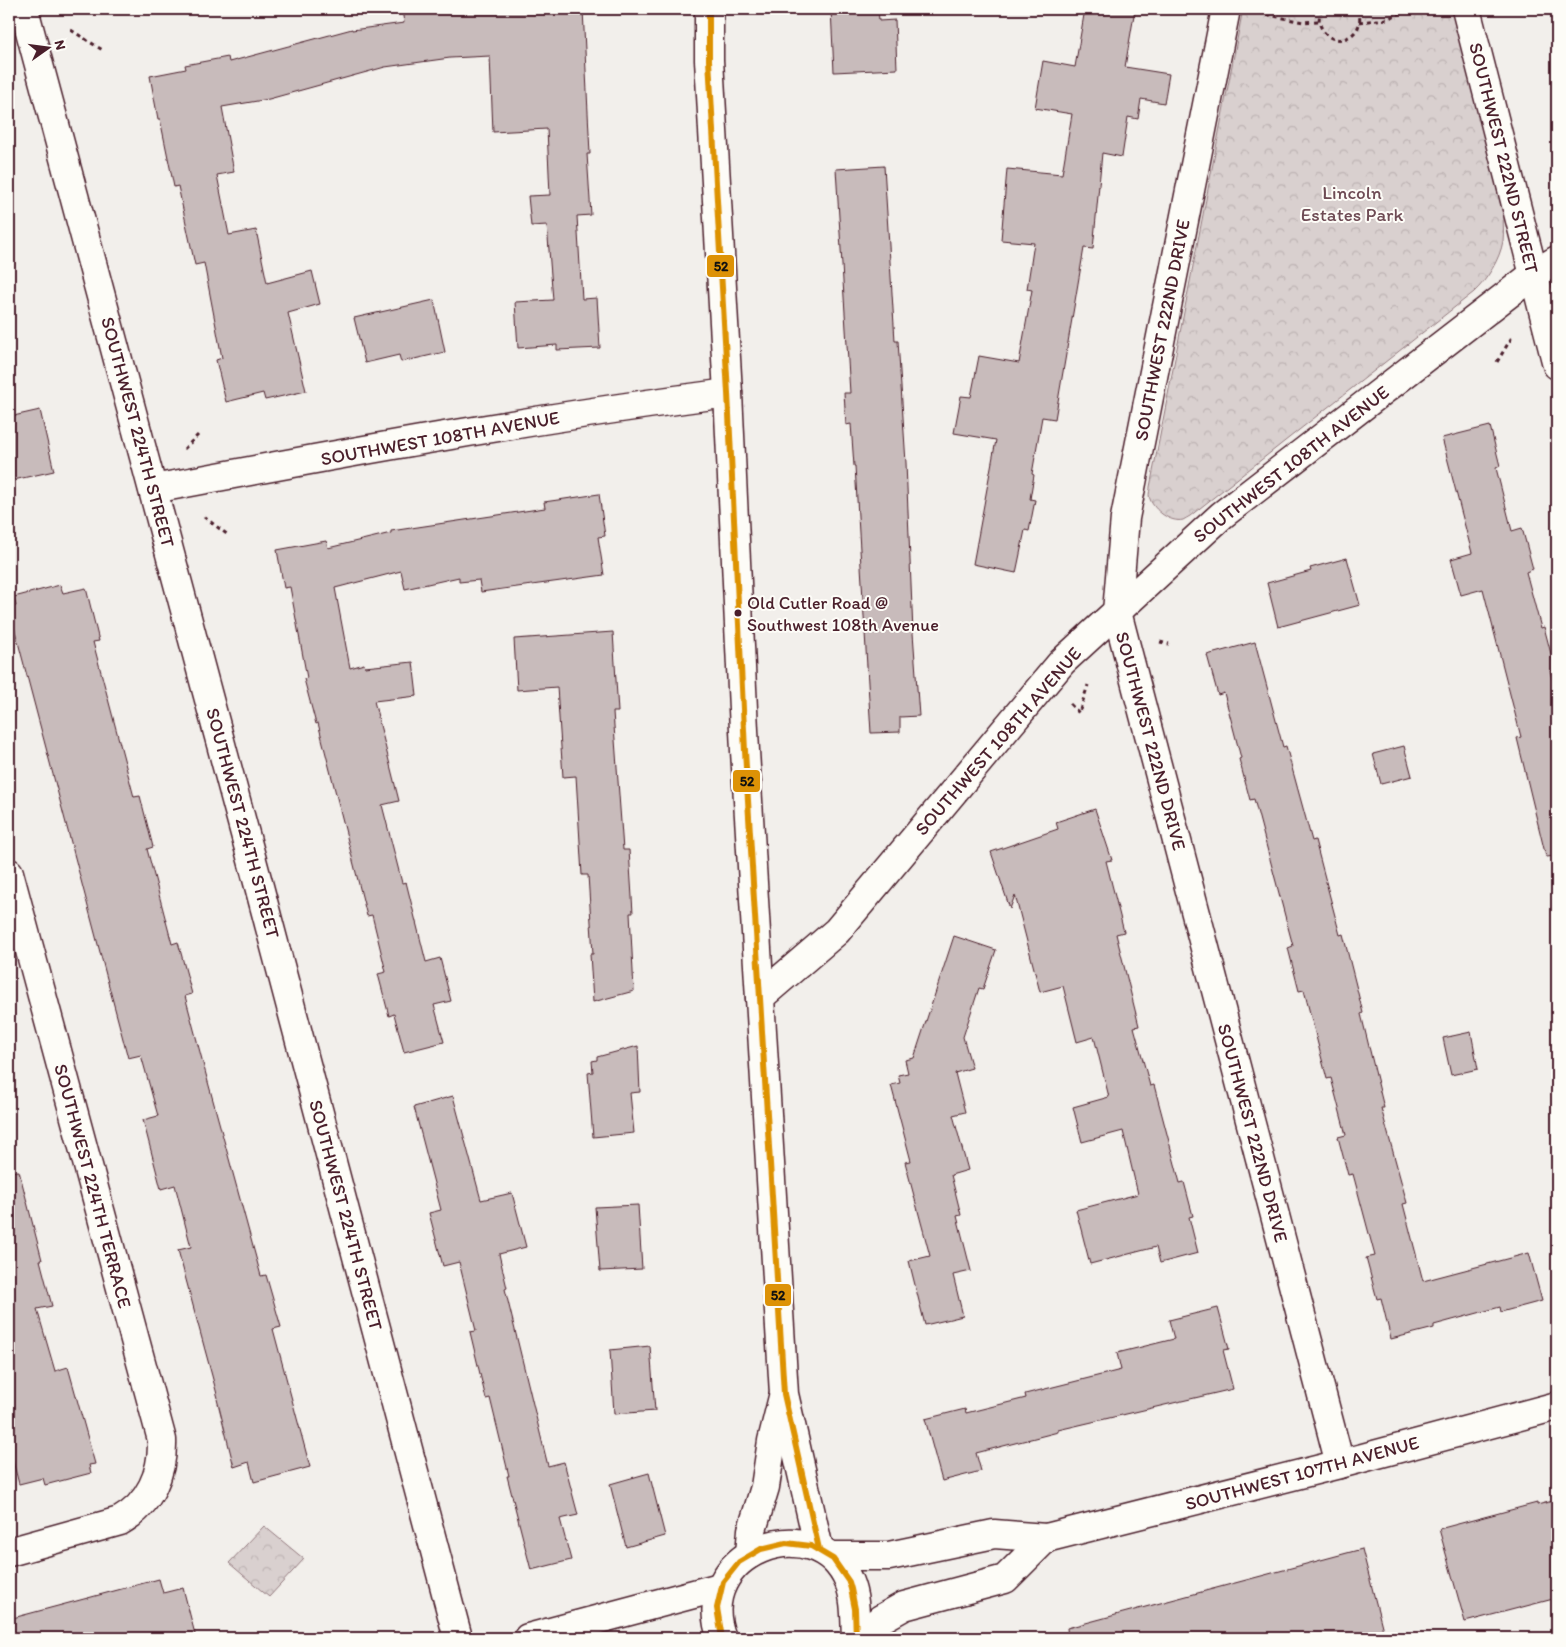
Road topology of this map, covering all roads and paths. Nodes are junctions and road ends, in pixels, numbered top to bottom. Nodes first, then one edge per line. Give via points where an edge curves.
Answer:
1 (24, 9) edge
2 (709, 9) edge
3 (1226, 9) edge
4 (1322, 9) edge
5 (1356, 9) edge
6 (1410, 9) edge
7 (1466, 9) edge
8 (1275, 16) dead end
9 (1319, 21) junction
10 (1359, 22) junction
11 (71, 30) dead end
12 (104, 51) dead end
13 (1557, 260) edge
14 (1534, 274) junction
15 (1512, 337) dead end
16 (1497, 362) dead end
17 (1557, 365) edge
18 (728, 393) junction
19 (198, 435) dead end
20 (182, 452) dead end
21 (153, 489) junction
22 (204, 516) dead end
23 (228, 535) dead end
24 (1117, 612) junction
25 (1088, 685) dead end
26 (1080, 713) dead end
27 (9, 872) edge
28 (760, 998) junction
29 (784, 1394) junction
30 (1557, 1406) edge
31 (1340, 1464) junction
32 (1046, 1538) junction
33 (9, 1552) edge
34 (825, 1553) junction
35 (750, 1554) junction
36 (720, 1587) junction
37 (458, 1638) edge
38 (528, 1638) edge
39 (722, 1638) edge
40 (856, 1638) edge
41 (860, 1638) edge

1 - 21 street, SOUTHWEST 224TH STREET
2 - 18 street via 709,60
3 - 24 street, SOUTHWEST 222ND DRIVE via 1125,518
4 - 9 path
5 - 10 path
6 - 10 path via 1387,19
7 - 14 street, SOUTHWEST 222ND STREET
8 - 9 path via 1303,22
9 - 10 path via 1327,36 1338,40 1356,32
11 - 12 path
13 - 14 street, SOUTHWEST 108TH AVENUE
14 - 17 street, SOUTHWEST 222ND STREET
14 - 24 street, SOUTHWEST 108TH AVENUE via 1222,515
15 - 16 path
18 - 21 street, SOUTHWEST 108TH AVENUE via 400,443
18 - 28 street
19 - 20 path
21 - 37 street, SOUTHWEST 224TH STREET
22 - 23 path
24 - 28 street, SOUTHWEST 108TH AVENUE via 1062,662 836,931
24 - 31 street, SOUTHWEST 222ND DRIVE
25 - 26 path
27 - 33 street, SOUTHWEST 224TH TERRACE via 162,1440 157,1478 146,1499 131,1515 120,1521
28 - 29 street
29 - 34 street
29 - 35 street via 765,1487 752,1530
30 - 31 street, SOUTHWEST 107TH AVENUE
31 - 32 street, SOUTHWEST 107TH AVENUE
32 - 34 street via 994,1534 889,1556
32 - 41 street via 1005,1579 904,1606 881,1619
34 - 35 street via 799,1543 766,1547
34 - 40 street via 841,1567 849,1582 854,1600
35 - 36 street via 735,1566
36 - 38 street
36 - 39 street via 716,1618

